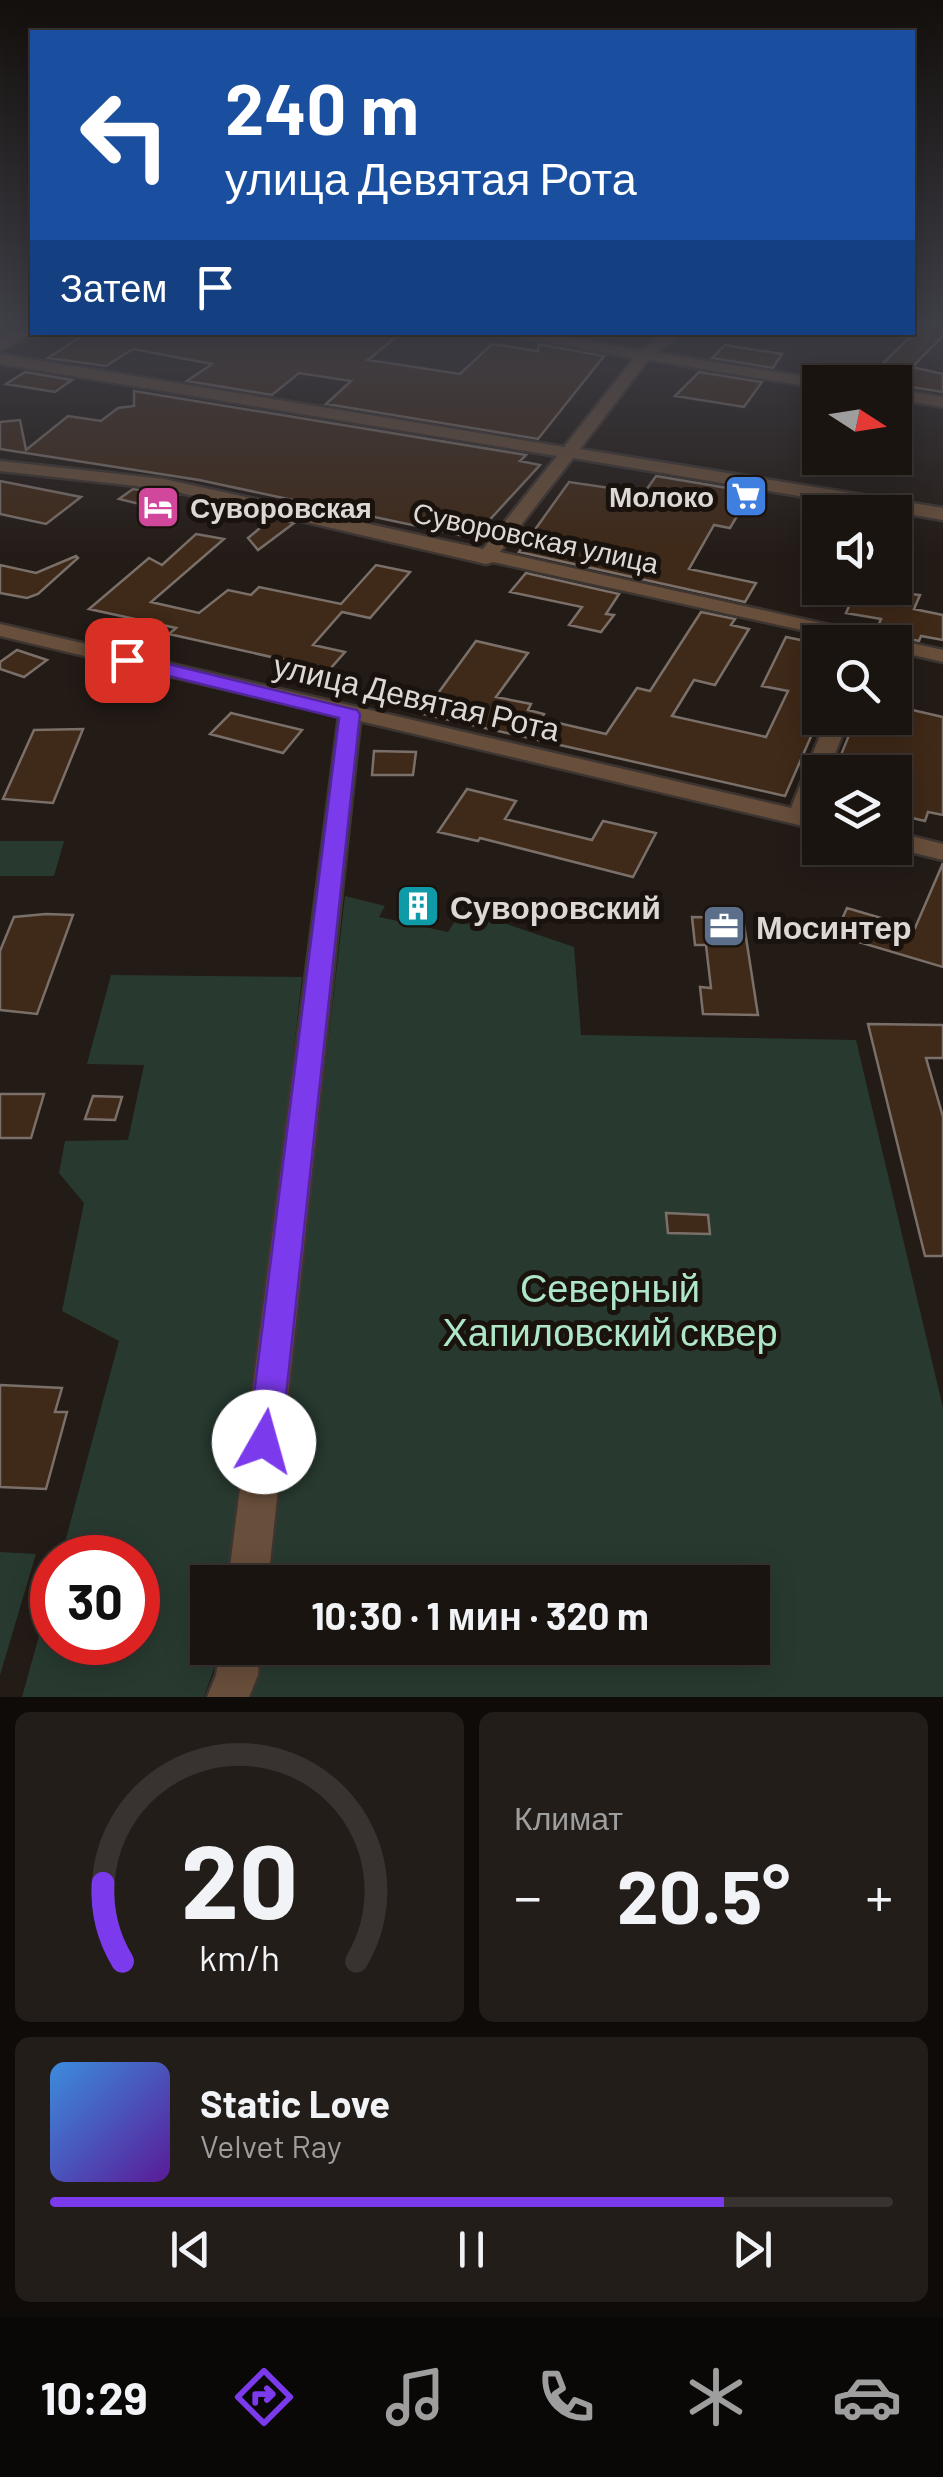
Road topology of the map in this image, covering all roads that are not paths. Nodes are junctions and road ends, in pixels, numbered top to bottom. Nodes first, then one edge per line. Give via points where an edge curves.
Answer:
1 (258, 400) edge
2 (609, 400) edge
3 (569, 450) junction
4 (0, 466) edge
5 (943, 514) edge
6 (486, 558) junction
7 (802, 627) edge
8 (0, 630) edge
9 (912, 650) edge
10 (943, 656) edge
11 (350, 714) junction
12 (802, 818) edge
13 (912, 844) edge
14 (943, 852) edge
15 (250, 1565) edge
16 (238, 1665) edge
17 (228, 1697) edge

1 - 3 street
2 - 3 street
3 - 5 street
3 - 6 street
4 - 6 street, Суворовская улица via 150,481
6 - 7 street, Суворовская улица
8 - 11 street, улица Девятая Рота
9 - 10 street
11 - 12 street, улица Девятая Рота
11 - 15 street
13 - 14 street
16 - 17 street

